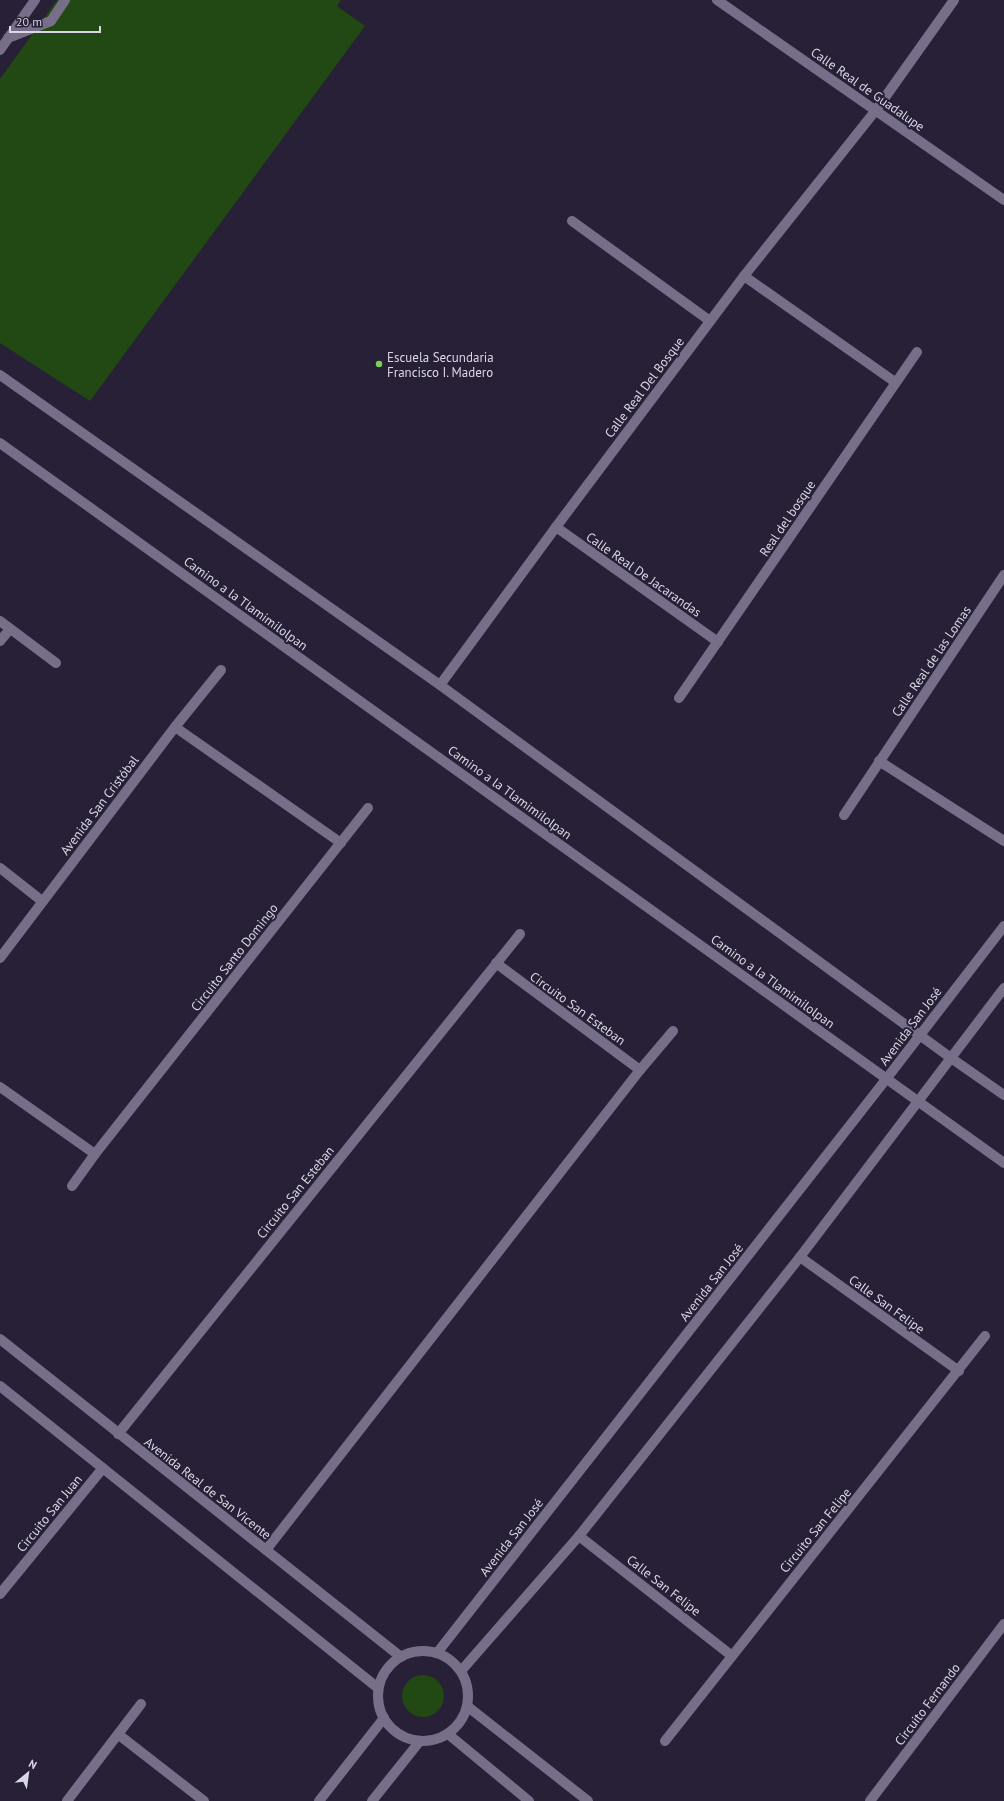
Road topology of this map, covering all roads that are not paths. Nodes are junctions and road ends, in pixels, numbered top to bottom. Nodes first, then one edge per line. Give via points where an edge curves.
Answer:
1 (35, 0) edge
2 (65, 0) edge
3 (717, 0) edge
4 (954, 0) edge
5 (8, 38) junction
6 (0, 50) edge
7 (876, 110) junction
8 (1004, 200) edge
9 (572, 221) dead end
10 (744, 276) junction
11 (710, 321) junction
12 (917, 352) dead end
13 (0, 375) edge
14 (895, 382) junction
15 (0, 443) edge
16 (556, 527) junction
17 (1004, 575) edge
18 (0, 621) edge
19 (10, 629) junction
20 (0, 642) edge
21 (718, 642) junction
22 (56, 663) dead end
23 (221, 670) dead end
24 (440, 685) junction
25 (679, 698) dead end
26 (175, 727) junction
27 (879, 761) junction
28 (368, 808) dead end
29 (844, 815) dead end
30 (1004, 841) edge
31 (341, 843) junction
32 (0, 868) edge
33 (42, 901) junction
34 (1004, 926) edge
35 (520, 934) dead end
36 (0, 958) edge
37 (496, 963) junction
38 (1004, 988) edge
39 (673, 1031) dead end
40 (920, 1034) junction
41 (951, 1058) junction
42 (640, 1070) junction
43 (887, 1078) junction
44 (0, 1087) edge
45 (1004, 1095) edge
46 (918, 1103) junction
47 (95, 1154) junction
48 (1004, 1164) edge
49 (72, 1186) dead end
50 (800, 1257) junction
51 (985, 1336) dead end
52 (0, 1340) edge
53 (959, 1371) junction
54 (0, 1386) edge
55 (118, 1434) junction
56 (102, 1468) junction
57 (579, 1536) junction
58 (266, 1550) junction
59 (0, 1594) edge
60 (1004, 1624) edge
61 (437, 1653) junction
62 (732, 1656) junction
63 (401, 1657) junction
64 (461, 1671) junction
65 (378, 1688) junction
66 (141, 1704) dead end
67 (467, 1706) junction
68 (384, 1718) junction
69 (448, 1734) junction
70 (119, 1735) junction
71 (420, 1741) junction
72 (666, 1741) dead end
73 (67, 1801) edge
74 (204, 1801) edge
75 (319, 1801) edge
76 (372, 1801) edge
77 (529, 1801) edge
78 (588, 1801) edge
79 (870, 1801) edge

1 - 5 street
2 - 5 street via 51,21
3 - 7 street, Calle Real de Guadalupe
4 - 7 street, Calle Real Del Bosque
5 - 6 street
7 - 8 street, Calle Real de Guadalupe
7 - 10 street, Calle Real Del Bosque
9 - 11 street
10 - 11 street, Calle Real Del Bosque
10 - 14 street
11 - 16 street, Calle Real Del Bosque
12 - 14 street, Real del bosque
13 - 24 street
14 - 21 street, Real del bosque
15 - 43 street, Camino a la Tlamimilolpan
16 - 21 street, Calle Real De Jacarandas
16 - 24 street, Calle Real Del Bosque
17 - 27 street, Calle Real de las Lomas
18 - 19 street
19 - 20 street
19 - 22 street
21 - 25 street, Real del bosque
23 - 26 street, Avenida San Cristóbal
24 - 40 street
26 - 31 street
26 - 33 street, Avenida San Cristóbal
27 - 29 street, Calle Real de las Lomas
27 - 30 street
28 - 31 street, Circuito Santo Domingo
31 - 47 street, Circuito Santo Domingo
32 - 33 street
33 - 36 street, Avenida San Cristóbal
34 - 40 street, Avenida San José
35 - 37 street
37 - 42 street, Circuito San Esteban
37 - 55 street, Circuito San Esteban
38 - 41 street
39 - 42 street
40 - 41 street
40 - 43 street, Avenida San José
41 - 45 street
41 - 46 street
42 - 58 street
43 - 46 street, Camino a la Tlamimilolpan
43 - 61 street, Avenida San José
44 - 47 street
46 - 48 street, Camino a la Tlamimilolpan
46 - 50 street
47 - 49 street, Circuito Santo Domingo
50 - 53 street, Calle San Felipe
50 - 57 street
51 - 53 street, Circuito San Felipe
52 - 55 street, Avenida Real de San Vicente
53 - 62 street, Circuito San Felipe
54 - 56 street
55 - 58 street, Avenida Real de San Vicente
56 - 59 street, Circuito San Juan
56 - 65 street
57 - 62 street, Calle San Felipe
57 - 64 street
58 - 63 street, Avenida Real de San Vicente
60 - 79 street, Circuito Fernando
61 - 63 street via 422,1651
61 - 64 street
62 - 72 street, Circuito San Felipe
63 - 65 street via 393,1662 384,1674
64 - 67 street via 467,1684
65 - 68 street via 378,1704
66 - 70 street
67 - 69 street via 458,1724
67 - 78 street
68 - 71 street via 394,1730 406,1738
68 - 75 street
69 - 71 street via 435,1740
69 - 77 street
70 - 73 street
70 - 74 street
71 - 76 street

